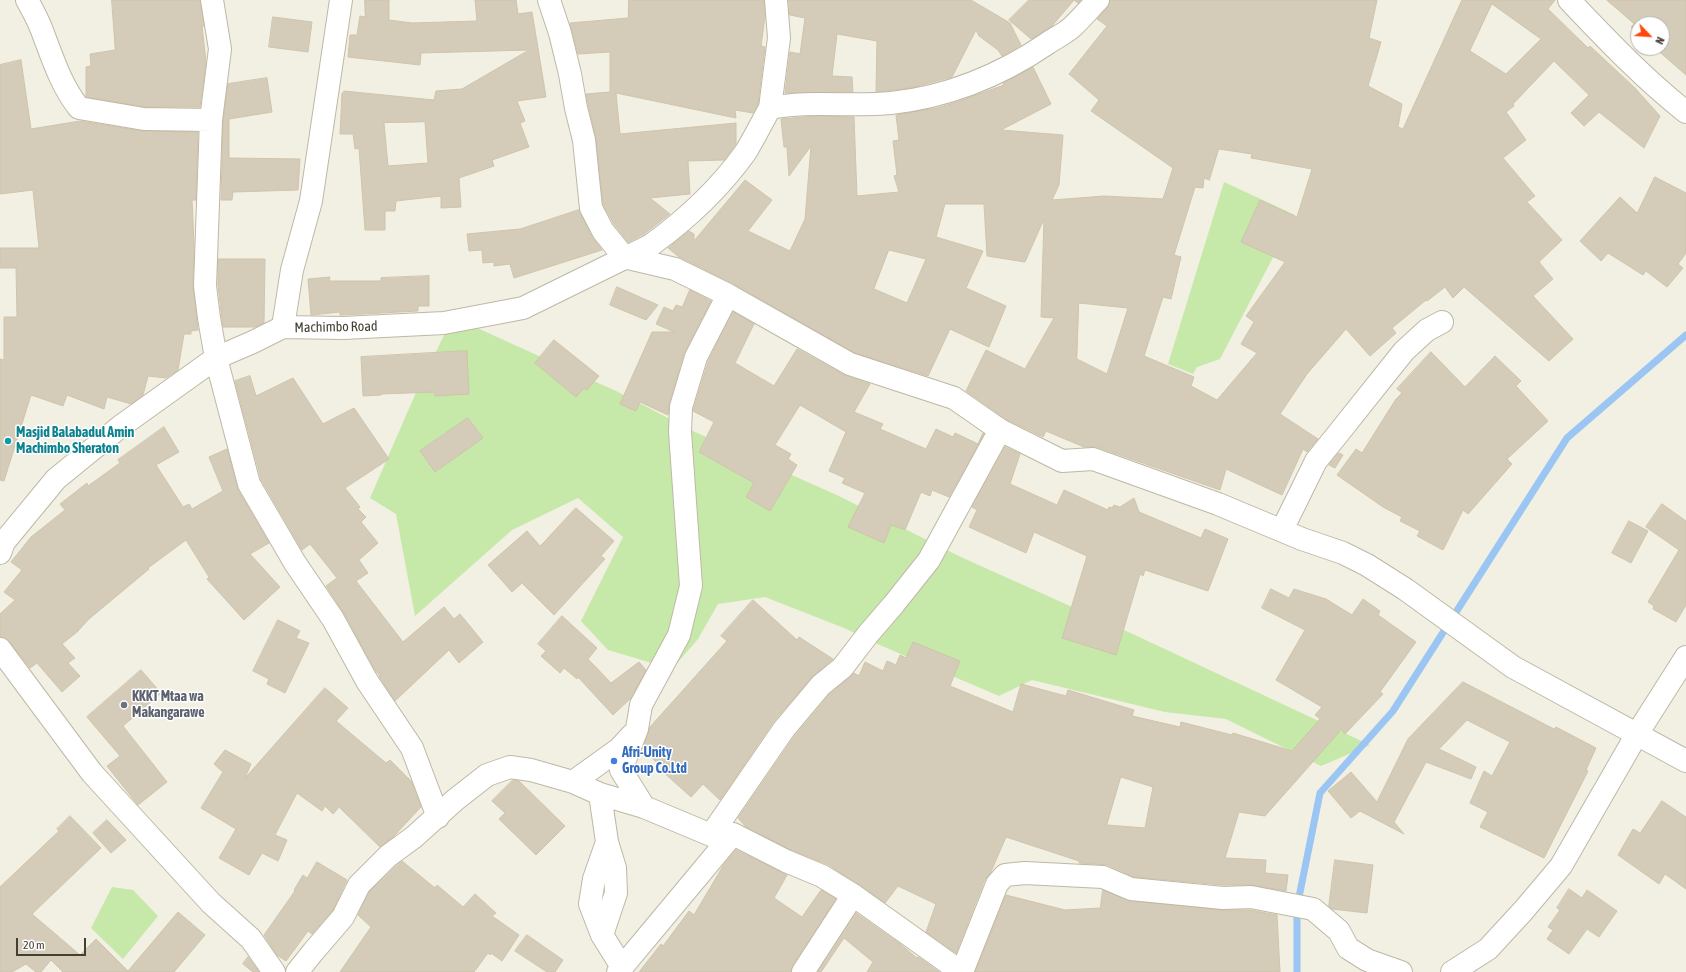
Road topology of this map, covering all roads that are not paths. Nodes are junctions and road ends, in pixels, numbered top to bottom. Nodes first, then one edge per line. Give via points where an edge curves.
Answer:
1 (27, 0) edge
2 (212, 0) edge
3 (341, 0) edge
4 (549, 0) edge
5 (776, 0) edge
6 (1098, 0) edge
7 (1569, 0) edge
8 (770, 108) junction
9 (1686, 112) edge
10 (211, 120) junction
11 (624, 257) junction
12 (728, 295) junction
13 (1442, 322) dead end
14 (283, 327) junction
15 (216, 358) junction
16 (1000, 430) junction
17 (1282, 530) junction
18 (1, 545) edge
19 (0, 649) edge
20 (1686, 657) edge
21 (637, 729) junction
22 (1637, 734) junction
23 (1686, 761) edge
24 (574, 782) junction
25 (600, 794) junction
26 (644, 807) junction
27 (438, 816) junction
28 (733, 834) junction
29 (711, 835) junction
30 (853, 895) junction
31 (620, 970) edge
32 (274, 972) edge
33 (298, 972) edge
34 (804, 972) edge
35 (961, 972) edge
36 (1401, 972) edge
37 (1452, 972) edge

1 - 10 street via 40,26 55,68 79,108 144,119
2 - 10 street via 220,49
3 - 14 street via 312,201 292,270
4 - 11 street via 560,33 584,140 591,208 603,231
5 - 8 street via 779,38
6 - 8 street via 1070,29 1029,56 977,82 953,90 891,103 830,103
7 - 9 street via 1665,95
8 - 11 street, Machimbo Road via 745,153 705,201 651,245
10 - 15 street via 205,286
11 - 12 street via 674,269
11 - 14 street, Machimbo Road via 523,308 444,323 343,328
12 - 16 street via 850,364 954,398
12 - 21 street via 696,357 681,407 680,432 691,586 679,635 641,705
13 - 17 street via 1427,330 1404,351 1316,461
14 - 15 street, Machimbo Road
15 - 18 street, Machimbo Road via 120,426 56,479
15 - 27 street via 250,484 295,563 333,619 367,681 412,748
16 - 17 street via 1062,461 1093,459
16 - 29 street via 928,560 842,668 821,685 784,729
17 - 22 street via 1367,565 1512,668
19 - 32 street via 92,773 211,903 251,939
20 - 22 street
21 - 24 street via 619,749
21 - 26 street via 621,770
22 - 23 street
22 - 37 street via 1561,866 1488,949
24 - 25 street
24 - 27 street via 510,767 487,776
25 - 26 street
25 - 31 street via 607,842 615,868 616,893 602,935
26 - 29 street
27 - 33 street via 388,856 359,885 343,917
28 - 29 street
28 - 30 street via 822,876
28 - 31 street
30 - 34 street
30 - 35 street
35 - 36 street via 996,884 1006,875 1025,873 1103,877 1131,889 1222,898 1251,897 1313,909 1339,931 1348,948 1367,960

